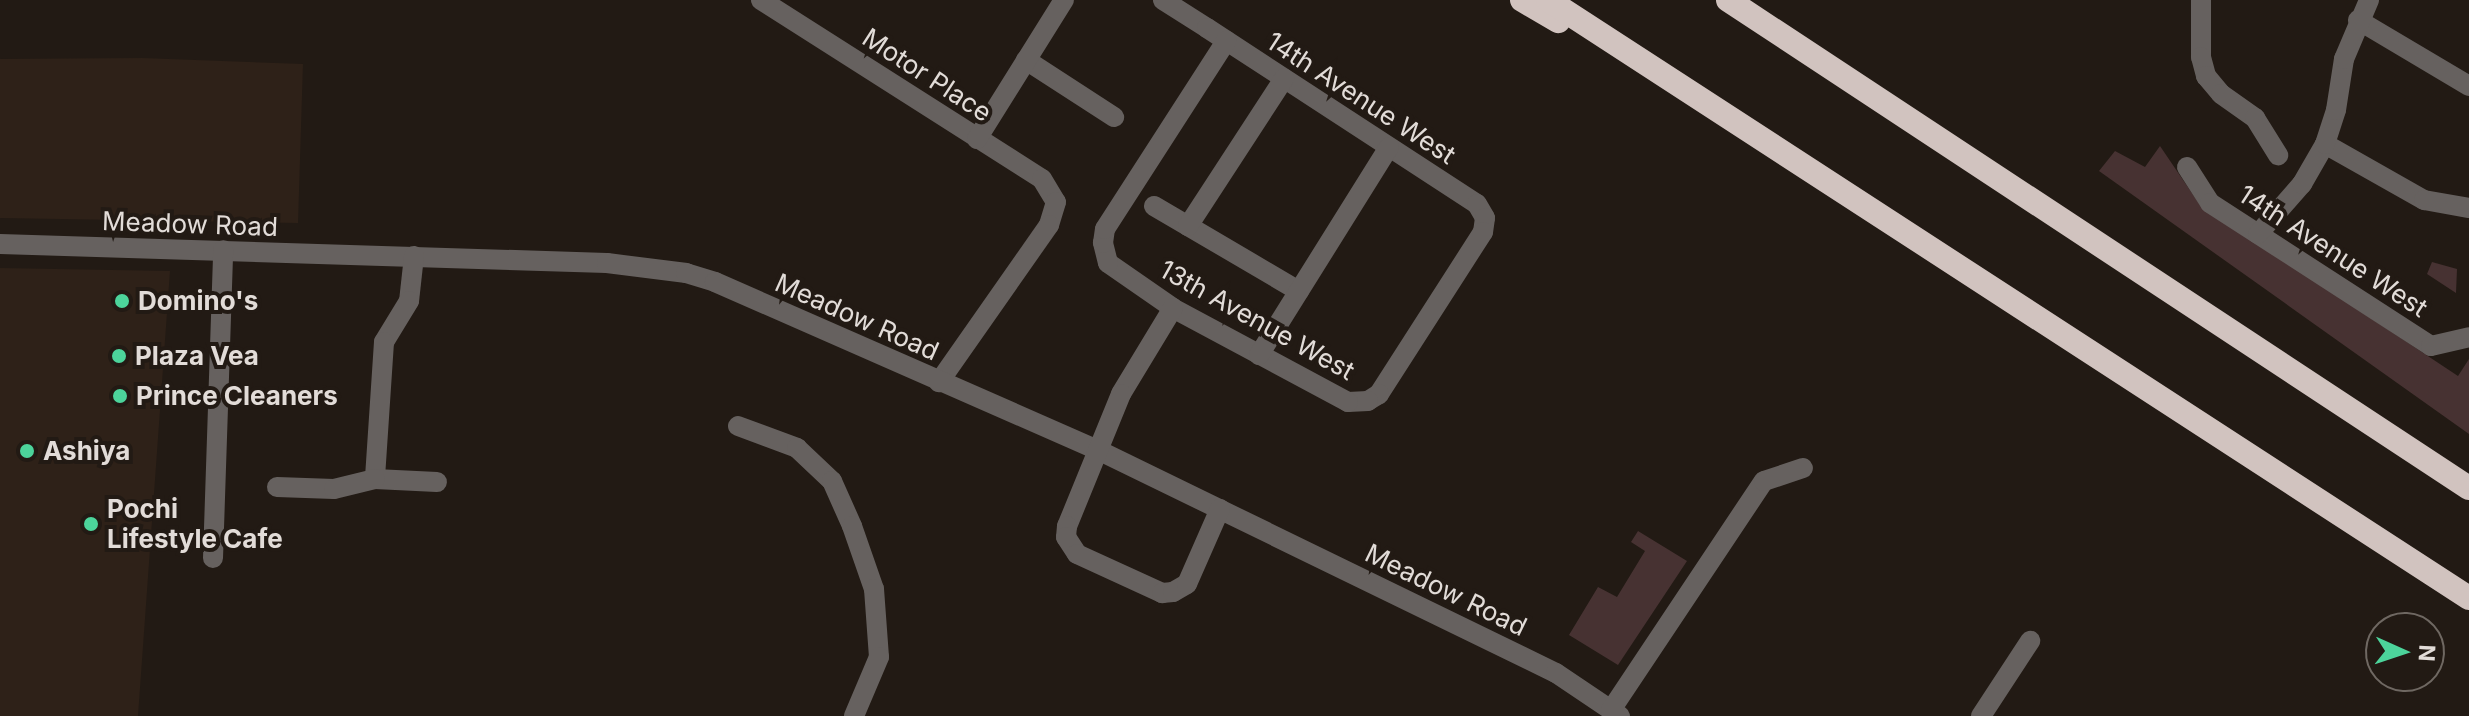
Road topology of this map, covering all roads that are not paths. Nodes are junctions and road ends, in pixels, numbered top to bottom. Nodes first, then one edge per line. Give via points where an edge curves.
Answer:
1 (761, 0) edge
2 (1064, 0) edge
3 (1163, 0) edge
4 (1522, 0) edge
5 (1548, 0) edge
6 (1728, 0) edge
7 (2201, 0) edge
8 (2369, 0) edge
9 (2358, 20) junction
10 (1226, 41) junction
11 (1026, 60) junction
12 (1284, 79) junction
13 (2469, 86) edge
14 (1114, 117) dead end
15 (977, 139) junction
16 (2325, 144) junction
17 (1389, 147) junction
18 (2278, 155) dead end
19 (1790, 160) junction
20 (2187, 167) dead end
21 (1154, 206) dead end
22 (2469, 208) edge
23 (1188, 226) junction
24 (2258, 234) junction
25 (0, 244) edge
26 (223, 250) junction
27 (414, 256) junction
28 (1299, 291) junction
29 (1173, 308) junction
30 (2469, 337) edge
31 (1259, 355) junction
32 (939, 382) junction
33 (1359, 403) joint
34 (738, 426) dead end
35 (1100, 451) junction
36 (1803, 468) dead end
37 (375, 479) junction
38 (437, 482) dead end
39 (277, 487) dead end
40 (2469, 488) edge
41 (1220, 509) junction
42 (213, 558) dead end
43 (2469, 598) edge
44 (2030, 641) dead end
45 (1616, 713) edge
46 (854, 716) edge
47 (1981, 716) edge

1 - 15 street, Motor Place
2 - 11 street
3 - 10 street, 14th Avenue West
4 - 19 highway
5 - 19 highway
6 - 40 highway
7 - 18 street via 2206,76 2255,118
8 - 9 street
9 - 13 street
9 - 16 street
10 - 12 street, 14th Avenue West
10 - 29 street, 13th Avenue West via 1105,229 1108,263
11 - 14 street
11 - 15 street
12 - 17 street, 14th Avenue West
12 - 23 street
15 - 32 street, Motor Place via 1042,179 1056,202 1049,225
16 - 22 street via 2424,200
16 - 24 street via 2302,184
17 - 28 street
17 - 33 street, 14th Avenue West via 1477,204 1485,218 1483,232 1379,394
19 - 43 highway
20 - 24 street, 14th Avenue West via 2210,203
21 - 23 street
23 - 28 street
24 - 30 street, 14th Avenue West via 2431,346
25 - 26 street, Meadow Road
26 - 27 street, Meadow Road
26 - 42 street
27 - 32 street, Meadow Road via 607,263 686,273
27 - 37 street via 409,301 384,342
28 - 31 street
29 - 31 street, 13th Avenue West
29 - 35 street via 1121,394
31 - 33 street, 13th Avenue West
32 - 35 street, Meadow Road
34 - 46 street via 797,448 832,481 852,526 874,589 879,657
35 - 41 street, Meadow Road
35 - 41 street via 1067,526 1068,542 1077,554 1162,593 1173,592 1187,584
36 - 45 street via 1764,481
37 - 38 street
37 - 39 street via 334,489
41 - 45 street, Meadow Road via 1556,673
44 - 47 street

